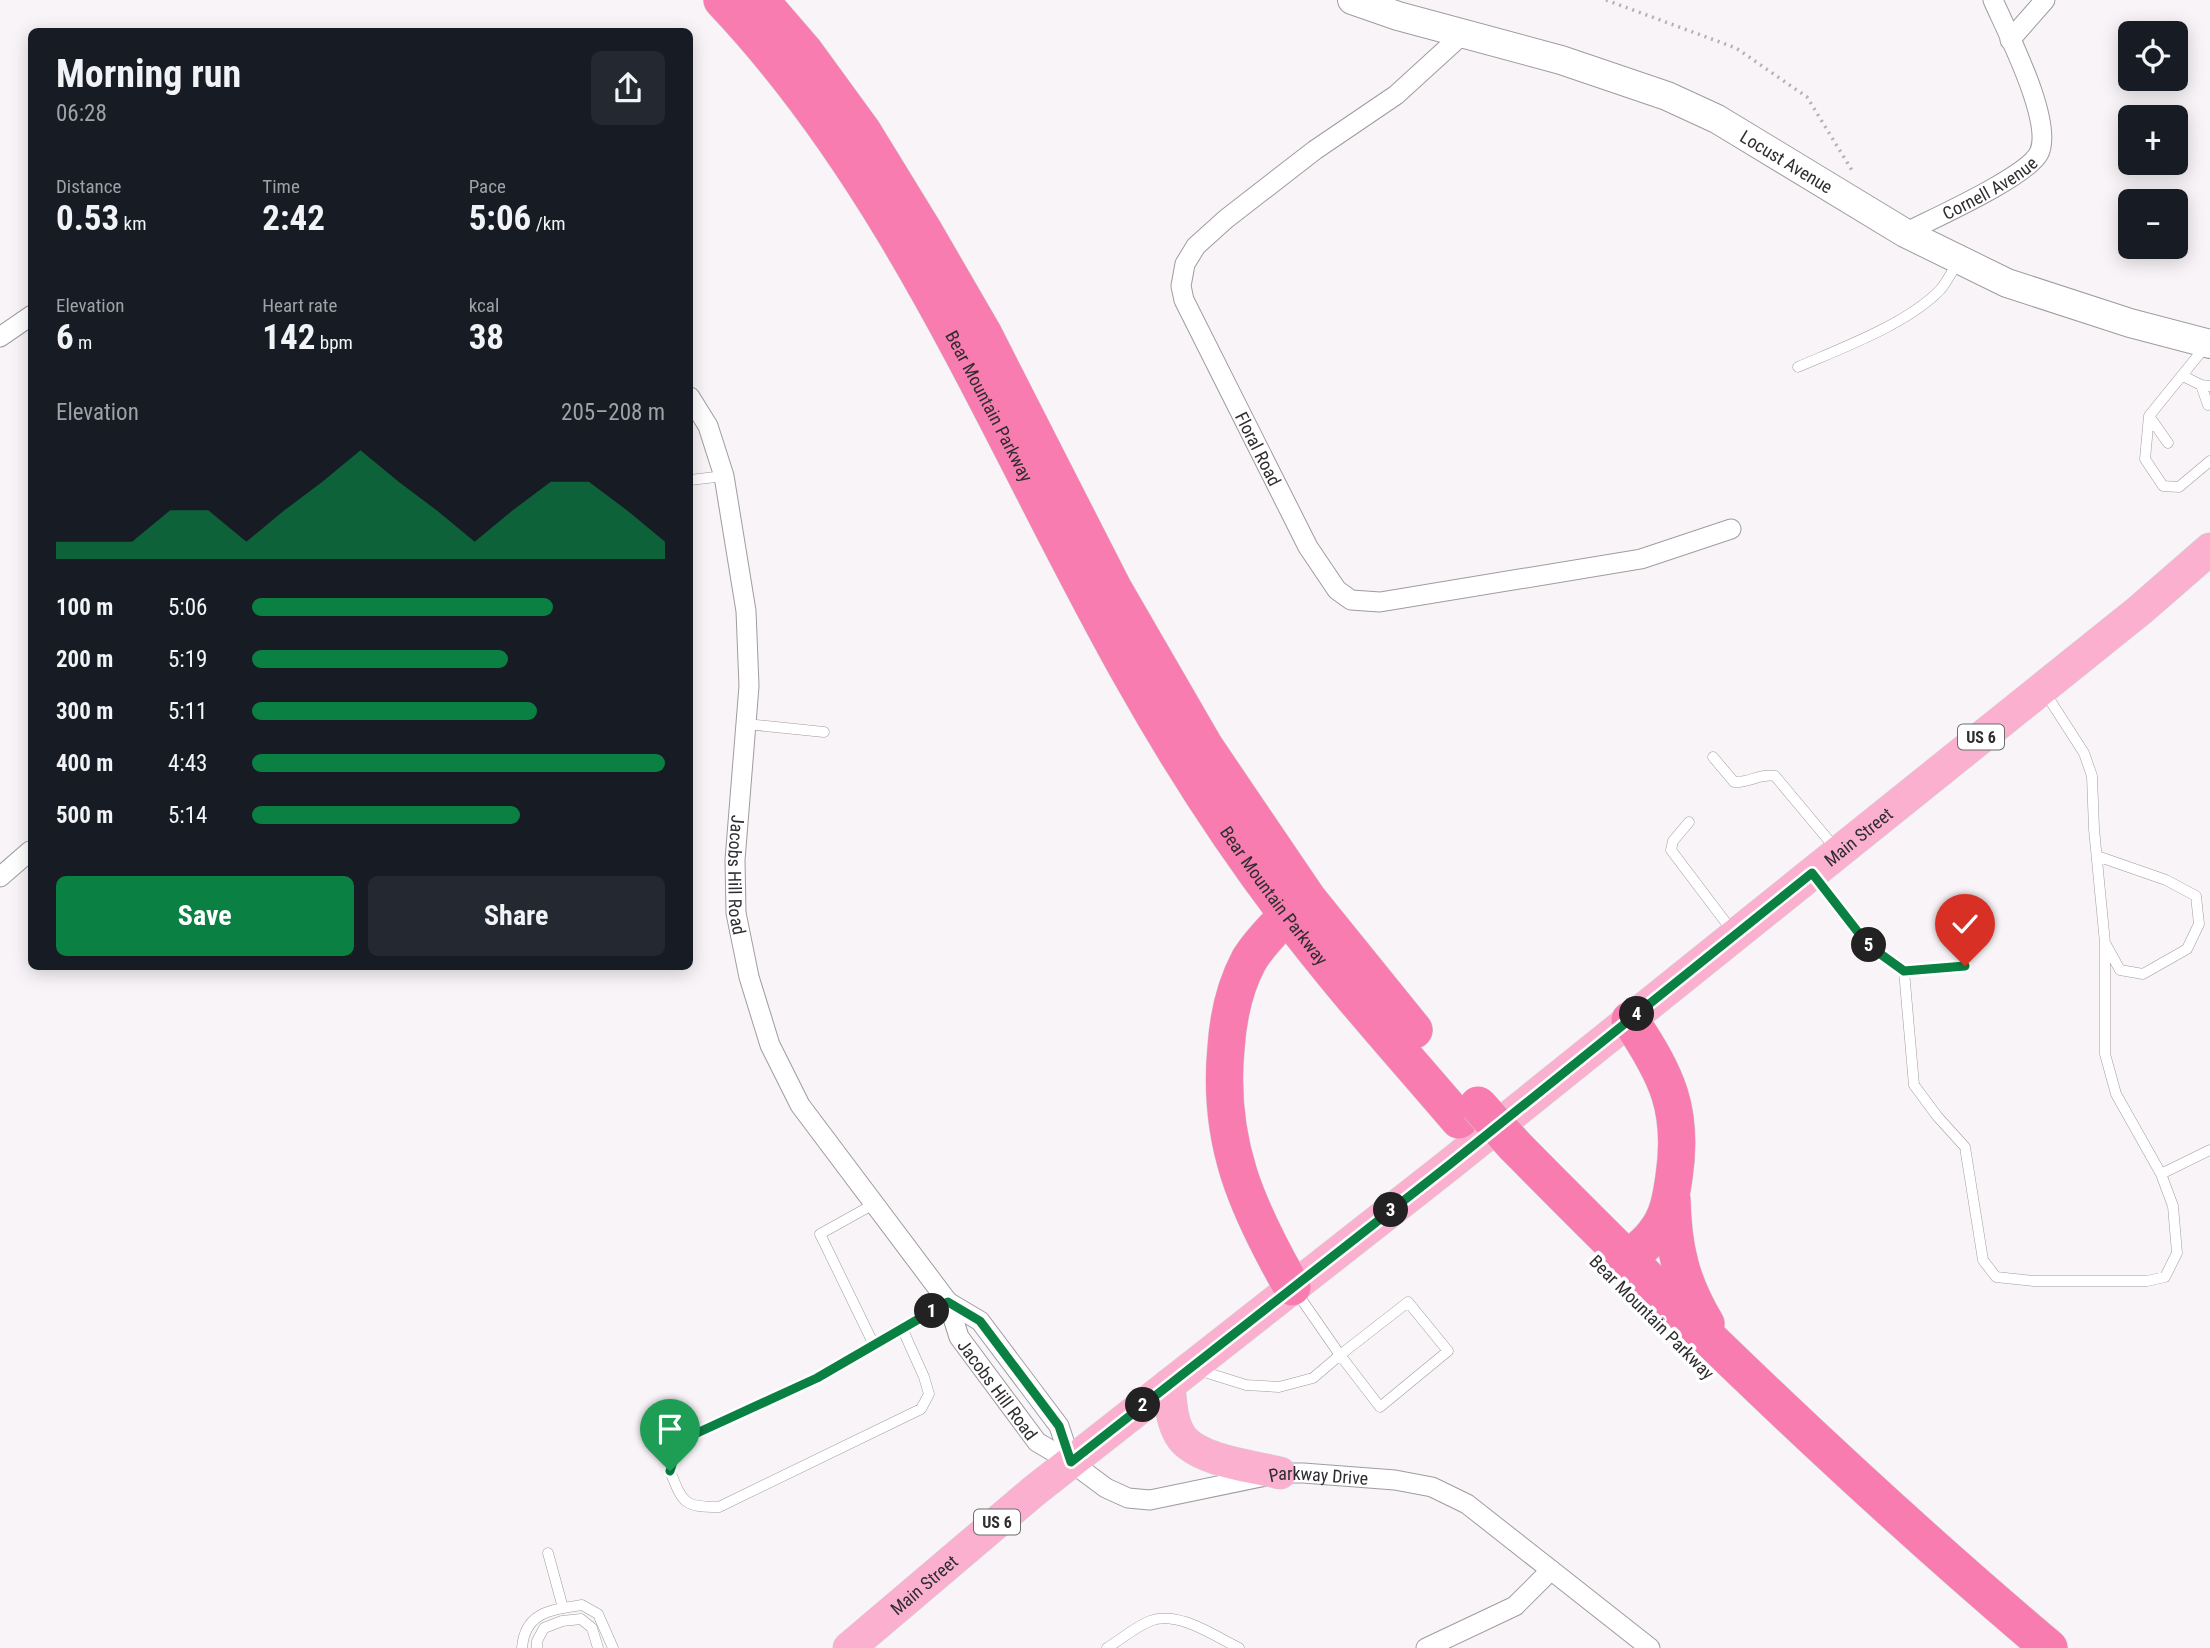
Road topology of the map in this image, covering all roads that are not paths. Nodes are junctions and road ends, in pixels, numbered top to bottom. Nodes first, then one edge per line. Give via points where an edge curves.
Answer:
1 (722, 0) edge
2 (761, 0) edge
3 (1352, 0) edge
4 (1993, 0) edge
5 (2045, 0) edge
6 (1464, 33) junction
7 (2010, 40) junction
8 (1905, 233) junction
9 (1959, 261) junction
10 (28, 318) edge
11 (0, 337) edge
12 (2209, 344) edge
13 (1798, 367) dead end
14 (2183, 376) junction
15 (2205, 385) edge
16 (693, 402) edge
17 (2208, 405) edge
18 (2149, 416) junction
19 (2168, 443) dead end
20 (2209, 463) edge
21 (724, 476) junction
22 (693, 480) edge
23 (1731, 529) dead end
24 (2209, 551) edge
25 (2042, 688) junction
26 (746, 724) junction
27 (824, 732) dead end
28 (1713, 757) dead end
29 (1689, 822) dead end
30 (1839, 852) junction
31 (28, 853) edge
32 (2097, 856) junction
33 (1812, 873) junction
34 (0, 877) edge
35 (1287, 915) junction
36 (1735, 935) junction
37 (2105, 943) junction
38 (1965, 966) dead end
39 (1904, 971) junction
40 (1630, 1020) junction
41 (1469, 1113) junction
42 (2210, 1150) edge
43 (1506, 1153) junction
44 (2161, 1174) junction
45 (1672, 1195) junction
46 (874, 1204) junction
47 (1628, 1259) junction
48 (1292, 1287) junction
49 (948, 1302) junction
50 (902, 1328) junction
51 (874, 1345) junction
52 (1340, 1355) junction
53 (1727, 1357) junction
54 (1419, 1359) dead end
55 (1426, 1368) junction
56 (1180, 1376) junction
57 (1398, 1376) dead end
58 (1406, 1386) junction
59 (1071, 1462) junction
60 (1280, 1473) junction
61 (548, 1553) dead end
62 (1551, 1570) junction
63 (564, 1608) junction
64 (522, 1648) edge
65 (537, 1648) edge
66 (598, 1648) edge
67 (613, 1648) edge
68 (849, 1648) edge
69 (1107, 1648) edge
70 (1239, 1648) edge
71 (1426, 1648) edge
72 (1650, 1648) edge
73 (2012, 1648) edge
74 (2049, 1648) edge

1 - 35 highway, Bear Mountain Parkway via 809,105 895,233 1131,675 1198,785
2 - 41 highway, Bear Mountain Parkway via 863,132 925,233 983,333 1113,588 1205,747 1308,899
3 - 6 street, Locust Avenue
4 - 7 street
5 - 7 street
6 - 8 street, Locust Avenue via 1667,96 1717,119
6 - 23 street, Floral Road via 1396,94 1226,219 1196,246 1185,264 1184,300 1308,547 1337,590 1351,600 1380,602 1642,559
7 - 8 street, Cornell Avenue via 2035,95 2040,151 2016,174
8 - 9 street, Locust Avenue
9 - 12 street, Locust Avenue via 2007,283
9 - 13 lane via 1942,288 1923,306
10 - 11 street
12 - 14 lane
14 - 15 lane
14 - 18 lane
15 - 17 lane
16 - 21 street, Jacobs Hill Road via 708,426
18 - 19 lane
18 - 20 lane via 2144,459 2163,486 2179,487 2193,470
21 - 22 lane
21 - 26 street, Jacobs Hill Road via 746,611
24 - 25 main road, Main Street / US 6
25 - 30 main road, Main Street / US 6
25 - 32 lane via 2084,753 2092,776
26 - 27 lane
26 - 46 street, Jacobs Hill Road via 735,860 736,913 749,977 770,1045 800,1105
28 - 30 lane via 1734,782 1775,776
29 - 36 lane via 1671,850
30 - 33 main road, Main Street / US 6
31 - 34 street
32 - 37 lane
32 - 37 lane via 2166,880 2196,896 2199,923 2186,949 2143,974 2120,970
33 - 36 main road, Main Street / US 6
33 - 39 lane via 1868,945
35 - 41 highway, Bear Mountain Parkway via 1349,993
35 - 48 highway via 1245,970 1229,1022 1224,1064 1227,1132 1237,1170 1261,1230
36 - 40 main road, Main Street / US 6
37 - 44 lane via 2105,1054 2116,1094
38 - 39 lane
39 - 44 lane via 1914,1085 1965,1147 1983,1260 1996,1277 2034,1281 2165,1277 2177,1253 2173,1206
40 - 45 highway via 1660,1069 1674,1106 1677,1145
40 - 48 main road, Main Street / US 6
41 - 43 highway, Bear Mountain Parkway, bridge
42 - 44 lane
43 - 47 highway, Bear Mountain Parkway
43 - 73 highway, Bear Mountain Parkway via 1730,1393
45 - 47 highway via 1654,1235
45 - 53 highway via 1673,1233 1681,1270 1697,1309
46 - 49 street, Jacobs Hill Road
46 - 51 lane via 820,1234
47 - 53 highway, Bear Mountain Parkway
48 - 52 lane
48 - 56 main road, Main Street / US 6
49 - 50 lane
49 - 59 street, Jacobs Hill Road via 980,1321 1059,1426
49 - 59 street, Jacobs Hill Road via 959,1337 1037,1442
50 - 51 lane
50 - 51 lane via 929,1394 922,1409 719,1507 694,1507 681,1496 670,1471 684,1439 817,1378
52 - 55 lane via 1389,1322 1408,1301 1448,1351
52 - 56 lane via 1313,1378 1279,1387
52 - 58 lane via 1380,1407
53 - 74 highway, Bear Mountain Parkway via 1868,1490
54 - 55 lane
55 - 58 lane
56 - 59 main road, Main Street / US 6
56 - 60 main road via 1171,1410 1182,1438 1192,1448
57 - 58 lane
59 - 60 street, Parkway Drive via 1106,1488 1128,1498 1150,1500
59 - 68 main road, Main Street / US 6
60 - 62 street, Parkway Drive via 1395,1480 1432,1487 1466,1504
61 - 63 lane
62 - 71 street via 1515,1606
62 - 72 street, Parkway Drive
63 - 64 lane via 537,1616 525,1629
63 - 67 lane via 582,1605 598,1614
65 - 66 lane via 544,1628 581,1619 592,1628
69 - 70 lane via 1150,1621 1168,1618

